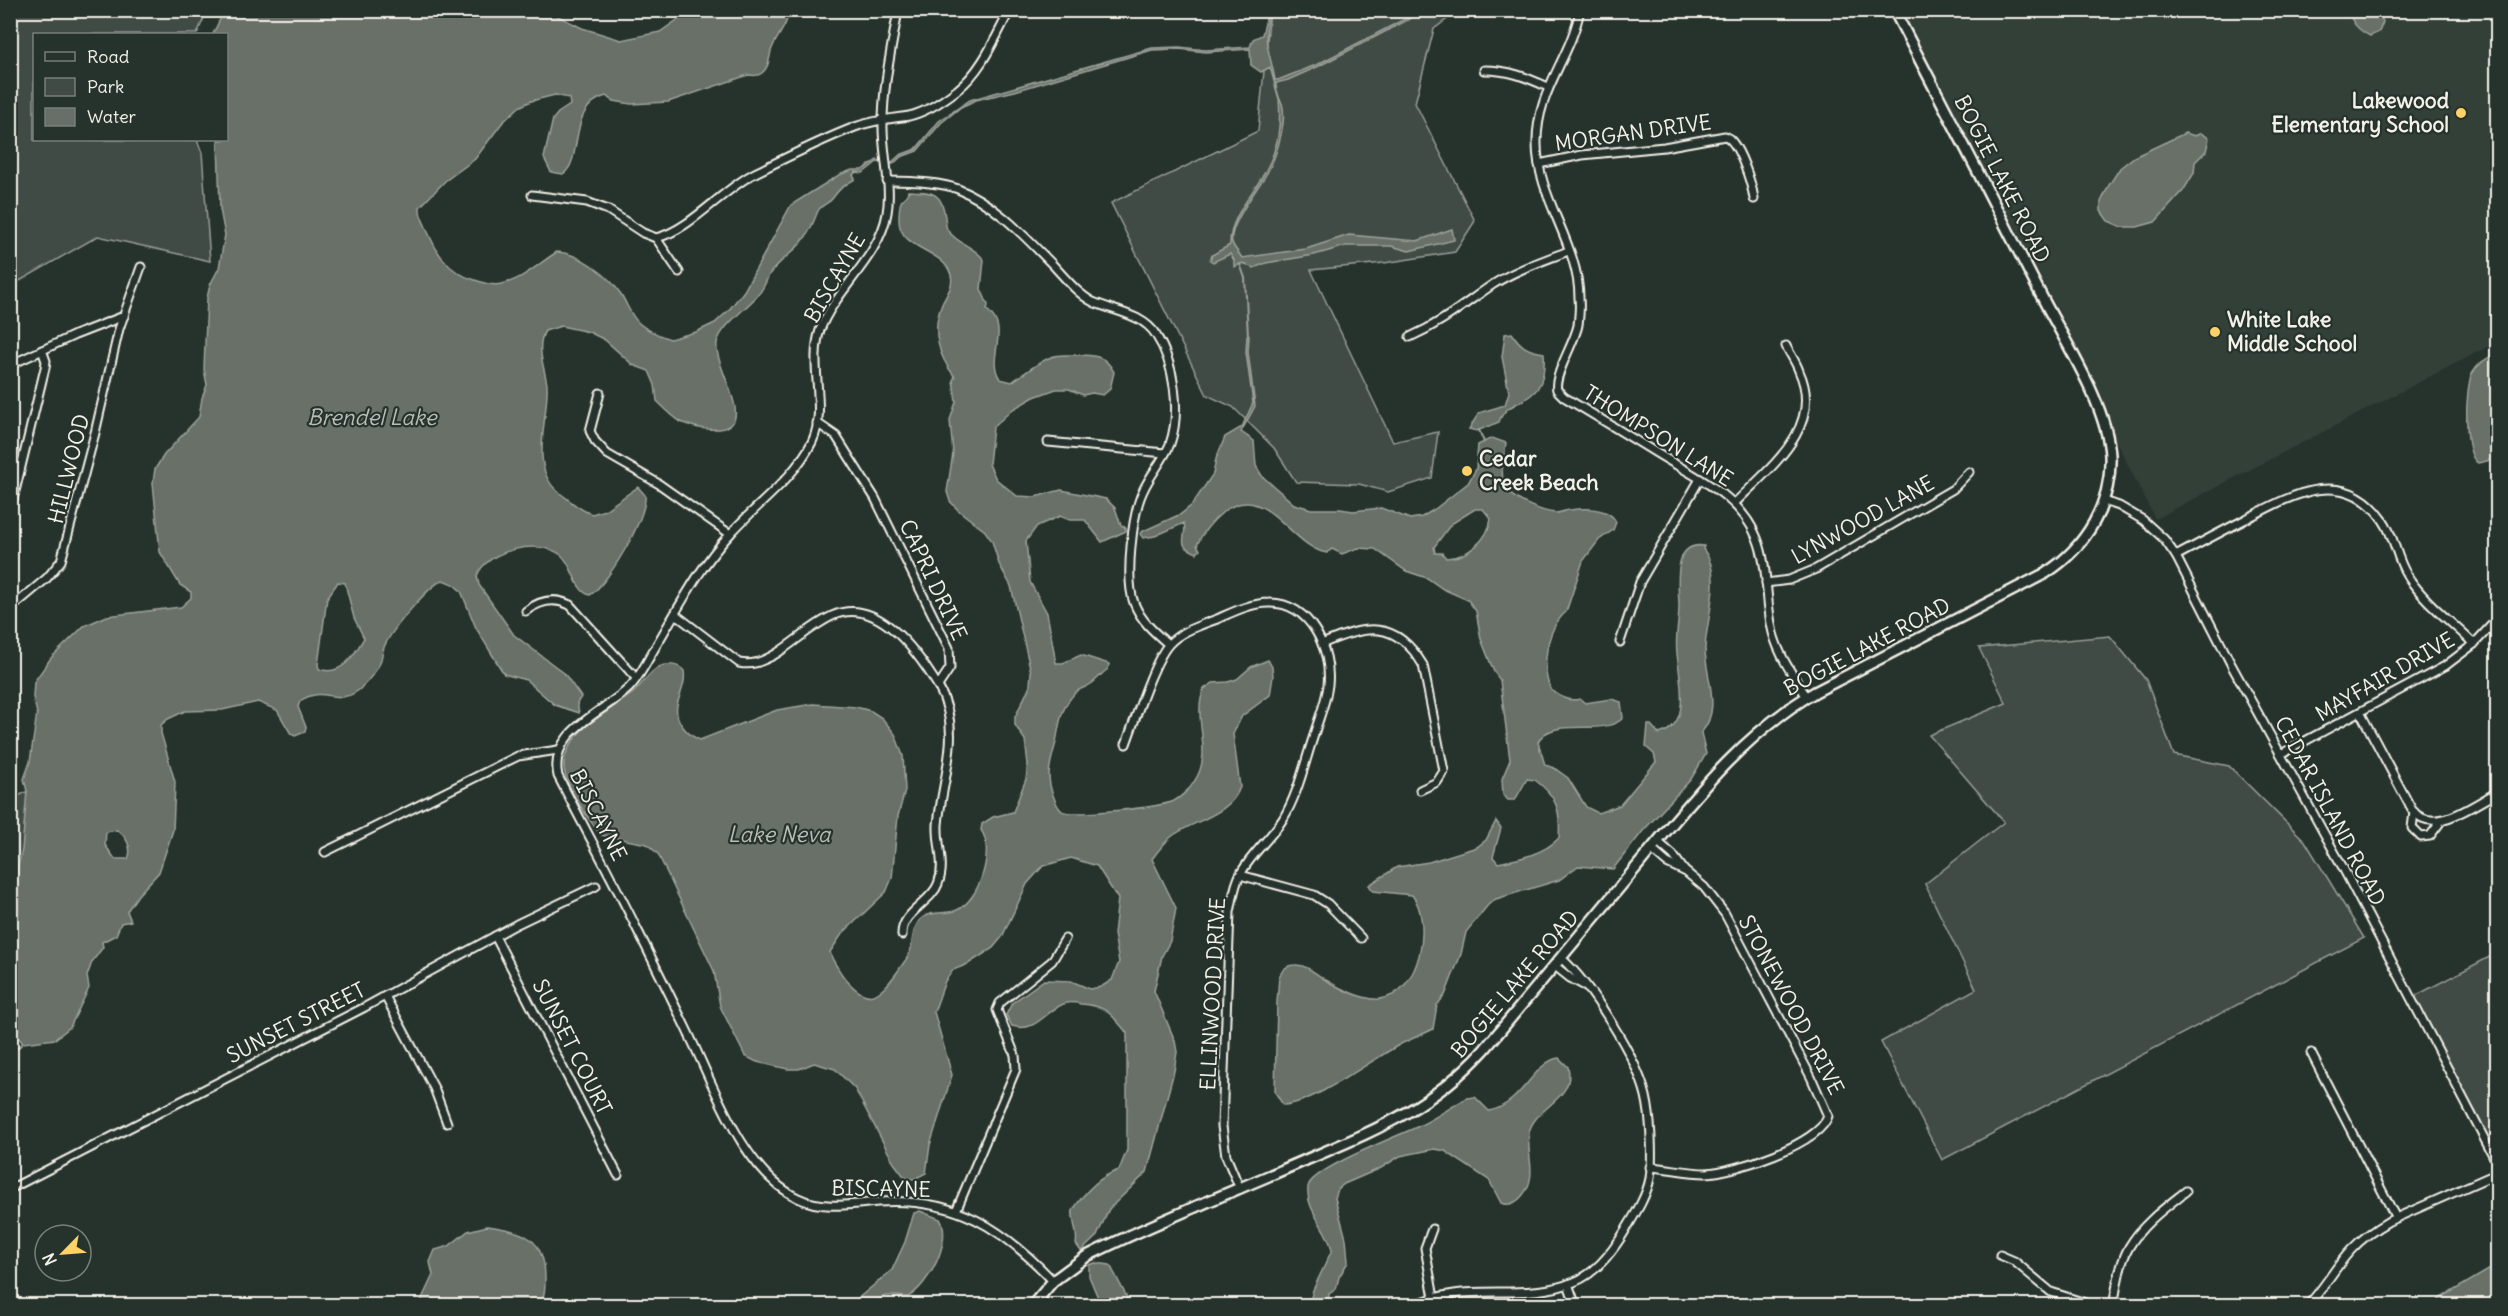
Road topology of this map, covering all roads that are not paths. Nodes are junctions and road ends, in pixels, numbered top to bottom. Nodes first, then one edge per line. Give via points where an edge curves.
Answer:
1 (898, 10) edge
2 (1010, 10) edge
3 (1580, 10) edge
4 (1894, 10) edge
5 (1484, 70) dead end
6 (1548, 87) junction
7 (883, 118) junction
8 (1539, 164) junction
9 (887, 181) junction
10 (532, 195) dead end
11 (1754, 199) dead end
12 (656, 238) junction
13 (1568, 251) junction
14 (141, 267) dead end
15 (678, 272) dead end
16 (124, 316) junction
17 (1410, 338) dead end
18 (1786, 346) dead end
19 (42, 350) junction
20 (10, 365) edge
21 (600, 393) dead end
22 (817, 423) junction
23 (1048, 442) dead end
24 (1165, 453) junction
25 (1969, 472) dead end
26 (1700, 479) junction
27 (2104, 501) junction
28 (1734, 504) junction
29 (10, 512) edge
30 (730, 534) junction
31 (2176, 556) junction
32 (1766, 583) junction
33 (10, 609) edge
34 (526, 611) dead end
35 (675, 614) junction
36 (2498, 618) edge
37 (1620, 642) dead end
38 (1168, 644) junction
39 (1322, 644) junction
40 (2474, 644) junction
41 (636, 678) junction
42 (938, 686) junction
43 (1807, 697) junction
44 (2360, 712) junction
45 (1126, 744) dead end
46 (558, 750) junction
47 (2281, 753) junction
48 (1420, 790) dead end
49 (2498, 792) edge
50 (2414, 812) junction
51 (2442, 820) junction
52 (1654, 846) junction
53 (325, 852) dead end
54 (1240, 875) junction
55 (596, 886) dead end
56 (902, 935) dead end
57 (495, 936) junction
58 (1361, 938) dead end
59 (1065, 939) dead end
60 (1558, 962) junction
61 (385, 996) junction
62 (2311, 1053) dead end
63 (447, 1123) dead end
64 (2498, 1165) edge
65 (1650, 1167) junction
66 (2498, 1173) edge
67 (618, 1175) dead end
68 (10, 1189) edge
69 (1240, 1189) junction
70 (2186, 1191) dead end
71 (956, 1210) junction
72 (2396, 1218) junction
73 (1432, 1229) dead end
74 (2000, 1255) dead end
75 (1053, 1281) junction
76 (1568, 1284) junction
77 (1434, 1298) junction
78 (1032, 1305) edge
79 (1413, 1305) edge
80 (1576, 1305) edge
81 (2095, 1305) edge
82 (2113, 1305) edge
83 (2307, 1305) edge

1 - 7 street, BISCAYNE
2 - 7 street via 986,56 957,91 922,112
3 - 6 street, THOMPSON LANE via 1577,26
4 - 27 main road, BOGIE LAKE ROAD via 2094,399 2109,448 2110,470
5 - 6 street via 1516,73
6 - 8 street, THOMPSON LANE via 1537,122
7 - 9 street, BISCAYNE
7 - 12 street via 753,174 674,231
8 - 11 street, MORGAN DRIVE via 1582,154 1664,147 1725,136 1731,139
8 - 13 street, THOMPSON LANE
9 - 22 street, BISCAYNE via 887,214 876,242 820,332 816,362
9 - 24 street via 957,189 976,198 1016,227 1085,297 1141,321 1154,331 1167,361 1176,415
10 - 12 street via 587,202
12 - 15 street
13 - 17 street via 1492,285 1447,319
13 - 26 street, THOMPSON LANE via 1580,296 1578,326 1556,386 1560,394
14 - 16 street, HILLWOOD
16 - 19 street
16 - 33 street, HILLWOOD via 61,561
18 - 28 street via 1804,385 1801,427 1791,446
19 - 20 street
19 - 29 street via 45,368
21 - 30 street via 590,430 601,448
22 - 30 street, BISCAYNE via 811,444 796,468
22 - 42 street, CAPRI DRIVE via 836,436 875,498 943,632 950,668
23 - 24 street
24 - 38 street via 1136,510 1131,583 1135,606 1146,625
25 - 32 street, LYNWOOD LANE via 1953,489 1816,569 1788,580
26 - 28 street, THOMPSON LANE
26 - 37 street via 1640,582
27 - 31 street, CEDAR ISLAND ROAD via 2143,520
27 - 43 main road, BOGIE LAKE ROAD via 2086,536 2051,569
28 - 32 street, THOMPSON LANE via 1751,524 1758,540
30 - 35 street, BISCAYNE
31 - 40 street via 2294,494 2319,489 2345,492 2362,500 2380,516 2411,581
31 - 47 street, CEDAR ISLAND ROAD
32 - 43 street, THOMPSON LANE via 1778,647
34 - 41 street via 557,600 570,605
35 - 41 street, BISCAYNE
35 - 42 street via 739,663 748,665 782,650 831,617 866,613 908,645
36 - 40 street, MAYFAIR DRIVE
38 - 39 street, ELLINWOOD DRIVE via 1197,626 1270,603 1301,613
38 - 45 street
39 - 48 street via 1355,631 1377,630 1397,636 1416,654 1423,665 1444,771 1437,782
39 - 54 street, ELLINWOOD DRIVE via 1328,667 1326,699 1292,802
40 - 44 street, MAYFAIR DRIVE via 2439,670
41 - 46 street, BISCAYNE via 610,704 572,732
42 - 56 street via 947,706 952,747 938,825 942,872 935,891 905,922
43 - 52 main road, BOGIE LAKE ROAD via 1735,753
44 - 47 street, MAYFAIR DRIVE
44 - 50 street
46 - 53 street via 518,756
46 - 71 street, BISCAYNE via 558,776 726,1113 771,1179 801,1200 823,1205 906,1202
47 - 64 street, CEDAR ISLAND ROAD
49 - 51 street
50 - 51 street via 2427,821
50 - 51 street via 2412,828 2421,837 2430,836
52 - 60 main road, BOGIE LAKE ROAD
52 - 65 street, STONEWOOD DRIVE via 1667,863 1686,872 1713,896 1725,914 1828,1116 1821,1131 1753,1164 1705,1173
54 - 58 street via 1314,895
54 - 69 street, ELLINWOOD DRIVE via 1230,912 1222,1126 1226,1156
55 - 57 street, SUNSET STREET
57 - 61 street, SUNSET STREET
57 - 67 street, SUNSET COURT
59 - 71 street via 1052,961 1000,1003 997,1010 1015,1055 1016,1069
60 - 65 street via 1570,978 1586,986 1613,1026 1646,1094
60 - 69 main road, BOGIE LAKE ROAD via 1474,1061 1428,1101 1384,1126
61 - 63 street via 434,1088
61 - 68 street, SUNSET STREET
62 - 72 street
65 - 76 street via 1642,1200 1620,1240 1594,1270
66 - 72 street
69 - 75 main road, BOGIE LAKE ROAD via 1095,1252
70 - 82 street via 2148,1223 2129,1248
71 - 75 street, BISCAYNE via 991,1226
72 - 83 street via 2372,1231 2350,1251
73 - 77 street via 1425,1248
74 - 81 street via 2014,1261 2051,1292
75 - 78 main road, BOGIE LAKE ROAD
76 - 77 street via 1545,1290
76 - 80 street
77 - 79 street

